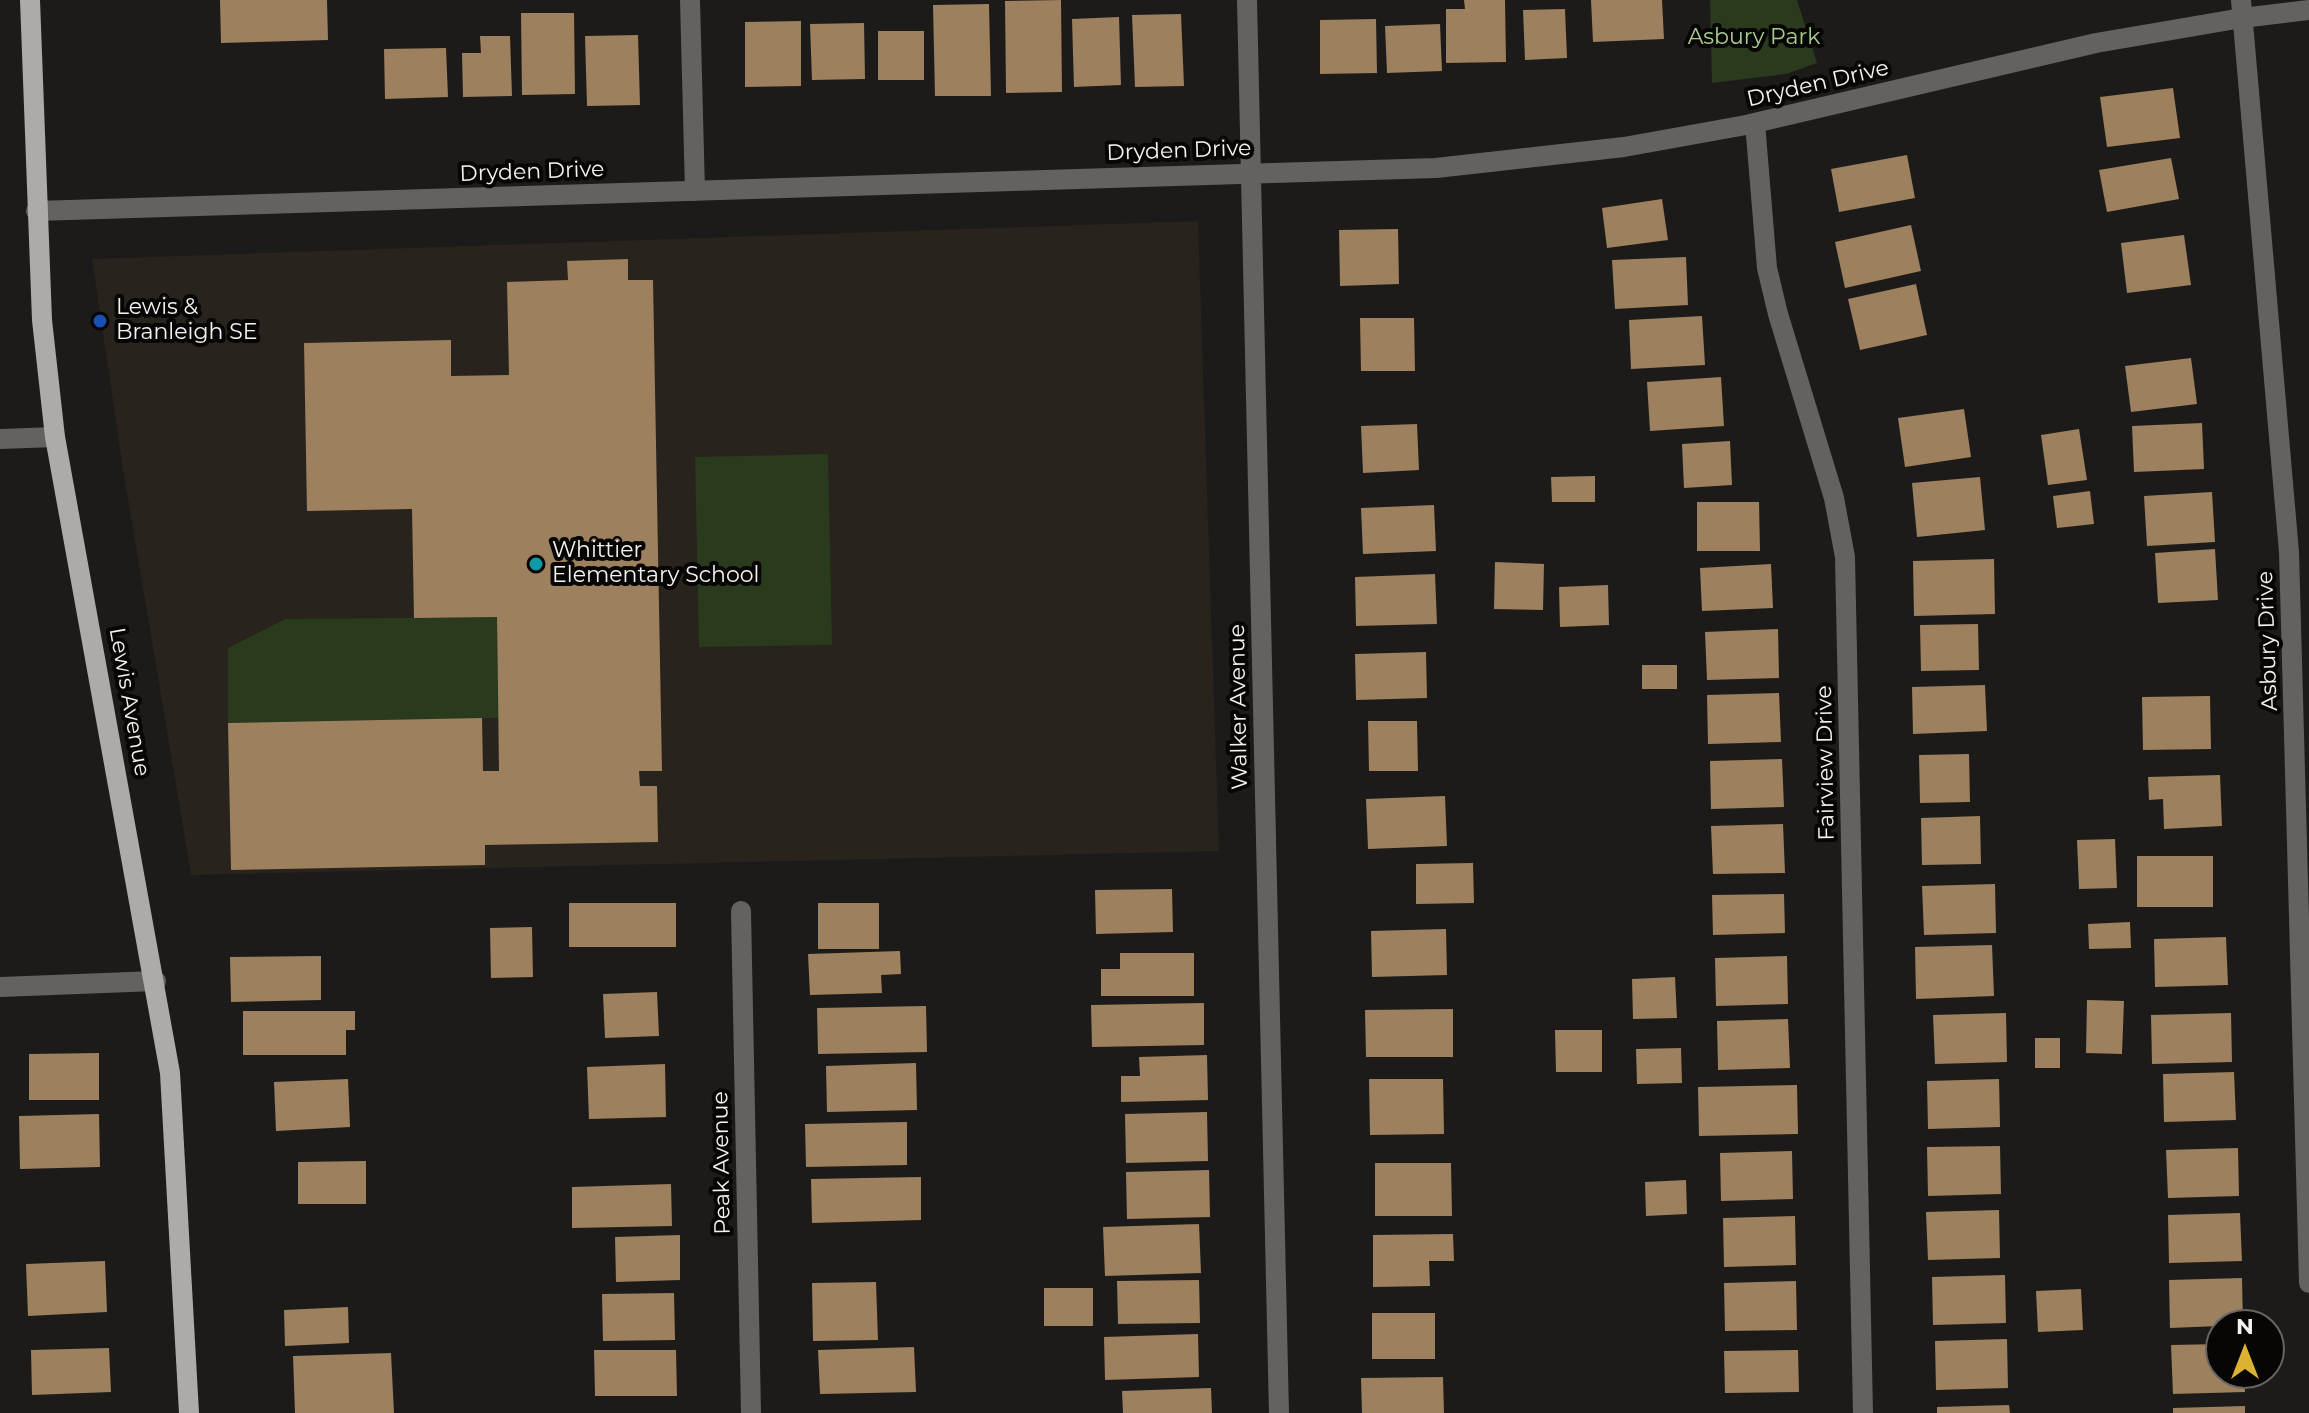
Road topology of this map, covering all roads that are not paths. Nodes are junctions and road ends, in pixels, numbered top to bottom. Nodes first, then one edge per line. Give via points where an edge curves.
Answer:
1 (30, 0) edge
2 (690, 0) edge
3 (1247, 0) edge
4 (2241, 9) edge
5 (2309, 10) edge
6 (1755, 123) junction
7 (1251, 173) junction
8 (695, 191) junction
9 (36, 211) junction
10 (55, 437) junction
11 (0, 439) edge
12 (741, 911) dead end
13 (156, 981) junction
14 (0, 987) edge
15 (2309, 1283) edge
16 (189, 1413) edge
17 (751, 1413) edge
18 (1279, 1413) edge
19 (1863, 1413) edge

1 - 9 main road, Lewis Avenue
2 - 8 street
3 - 7 street, Walker Avenue
4 - 5 street, Dryden Drive
4 - 6 street, Dryden Drive
4 - 15 street, Asbury Drive via 2289,552
6 - 7 street, Dryden Drive via 1624,147 1436,168
6 - 19 street, Fairview Drive via 1767,268 1834,498 1845,557
7 - 8 street, Dryden Drive
7 - 18 street, Walker Avenue
8 - 9 street, Dryden Drive
9 - 10 main road, Lewis Avenue
10 - 11 street
10 - 13 main road, Lewis Avenue
12 - 17 street, Peak Avenue
13 - 14 street
13 - 16 main road, Lewis Avenue via 170,1073

